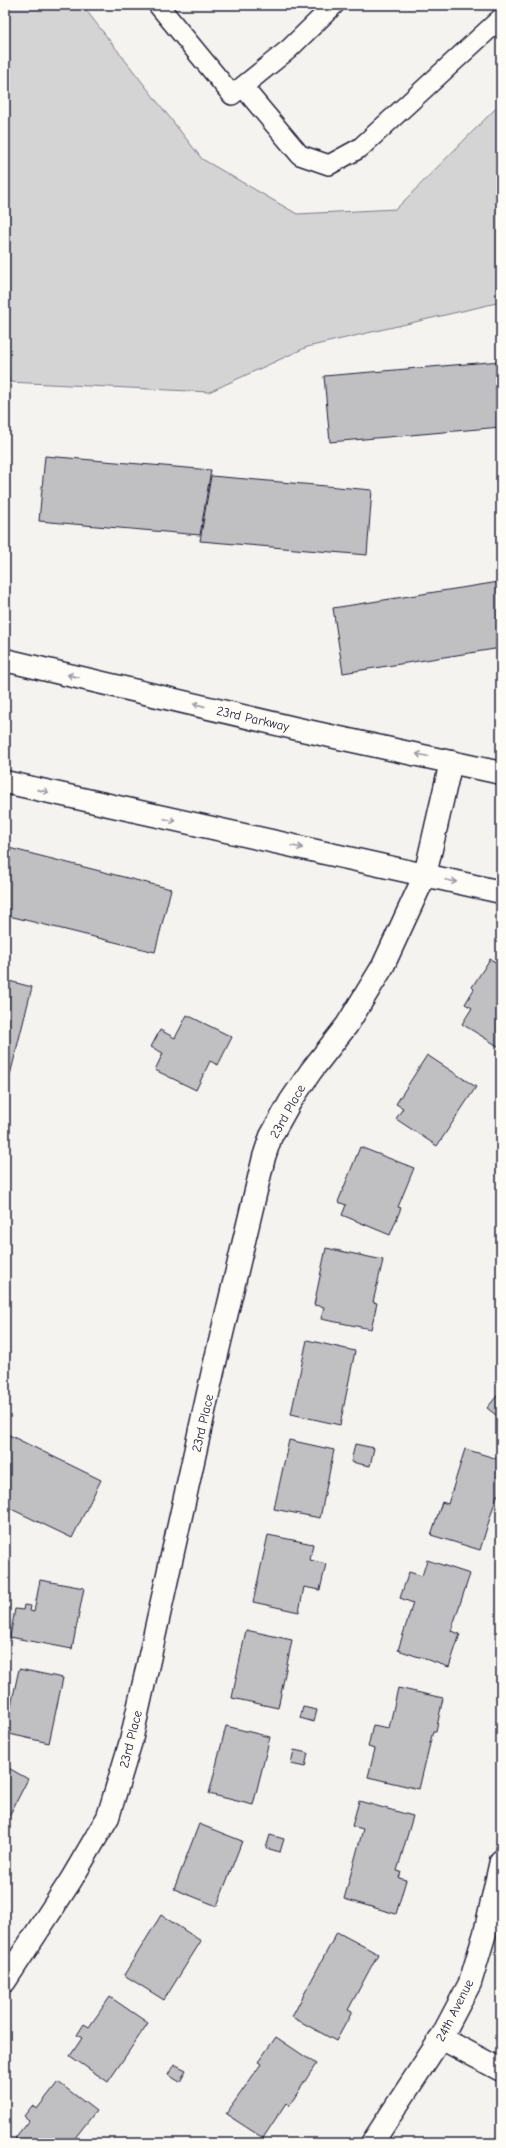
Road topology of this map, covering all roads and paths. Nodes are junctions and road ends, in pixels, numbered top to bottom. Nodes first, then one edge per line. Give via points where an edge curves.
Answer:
1 (158, 5) edge
2 (334, 5) edge
3 (501, 18) edge
4 (243, 87) junction
5 (5, 660) edge
6 (451, 762) junction
7 (501, 773) edge
8 (5, 782) edge
9 (425, 875) junction
10 (501, 892) edge
11 (501, 1861) edge
12 (5, 1981) edge
13 (441, 2038) junction
14 (501, 2070) edge
15 (372, 2143) edge

1 - 4 lane via 232,95
2 - 4 lane via 289,49
3 - 4 lane via 360,148 329,165 300,155
6 -> 5 street, 23rd Parkway
6 - 7 street, 23rd Parkway
6 - 9 street, 23rd Place
8 -> 9 street
9 -> 10 street
9 - 12 street, 23rd Place via 377,978 347,1025 290,1102 271,1136 213,1371 131,1741 108,1817 71,1880
11 - 13 street, 24th Avenue via 485,1933 470,1983
13 - 14 street
13 - 15 street, 24th Avenue

